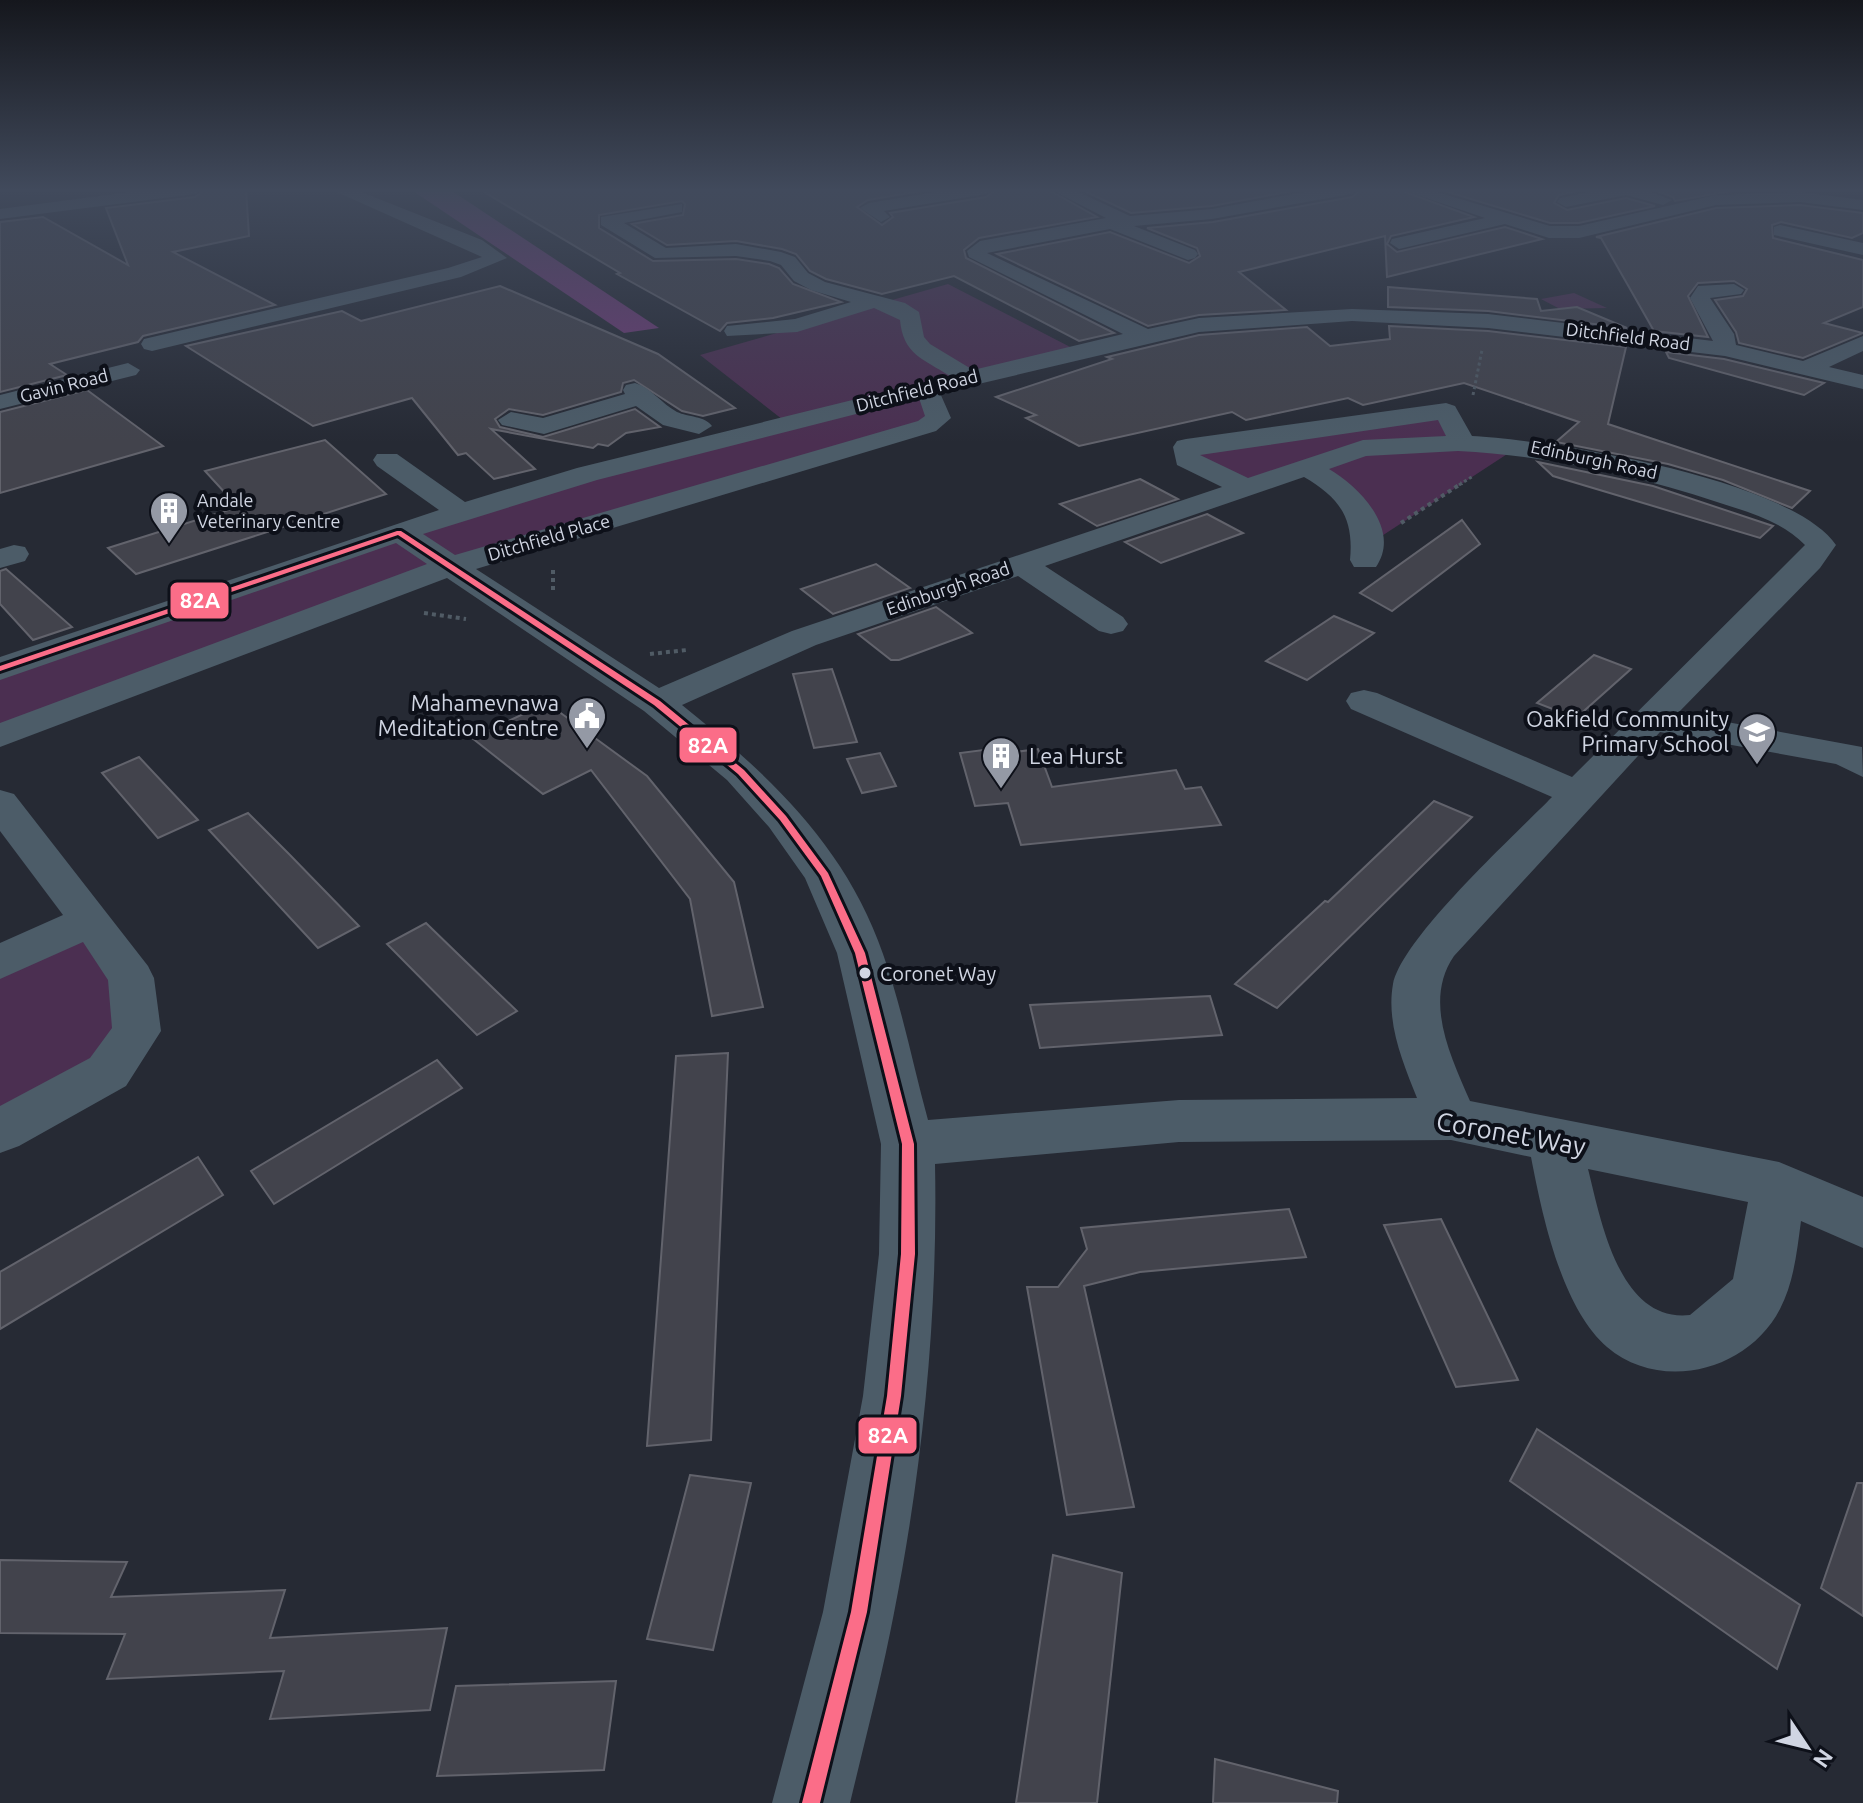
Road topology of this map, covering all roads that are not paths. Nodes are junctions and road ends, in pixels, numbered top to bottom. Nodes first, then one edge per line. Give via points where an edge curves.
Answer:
1 (453, 273) edge
2 (798, 273) edge
3 (1009, 273) edge
4 (1734, 290) dead end
5 (869, 303) junction
6 (735, 331) dead end
7 (1131, 338) junction
8 (1863, 343) edge
9 (152, 344) dead end
10 (1725, 349) junction
11 (1808, 367) junction
12 (128, 370) dead end
13 (968, 377) junction
14 (1863, 382) edge
15 (925, 389) junction
16 (0, 402) edge
17 (511, 420) dead end
18 (699, 426) dead end
19 (554, 443) junction
20 (1463, 443) junction
21 (387, 460) dead end
22 (1304, 466) junction
23 (587, 474) junction
24 (1243, 486) junction
25 (461, 513) junction
26 (399, 532) junction
27 (1366, 552) road end
28 (1021, 564) junction
29 (448, 567) junction
30 (1111, 624) dead end
31 (0, 669) edge
32 (1364, 701) dead end
33 (657, 703) junction
34 (1652, 719) junction
35 (0, 736) edge
36 (1858, 754) edge
37 (1576, 793) junction
38 (0, 803) edge
39 (91, 920) junction
40 (0, 962) edge
41 (1451, 1119) junction
42 (0, 1131) edge
43 (1554, 1139) junction
44 (908, 1144) junction
45 (1779, 1185) junction
46 (1863, 1223) edge
47 (811, 1803) edge

1 - 9 street
2 - 5 street via 818,286
3 - 7 street
4 - 10 street via 1705,290 1700,298 1723,334
5 - 6 street via 797,325
5 - 13 street via 897,308 911,317 913,338 922,349
7 - 10 street, Ditchfield Road via 1199,325 1303,316 1387,316 1488,321
7 - 13 street, Ditchfield Road
8 - 11 street
10 - 11 street, Ditchfield Road
11 - 14 street, Ditchfield Road
12 - 16 street, Gavin Road
13 - 15 street, Ditchfield Road
15 - 23 street, Ditchfield Road
15 - 29 street, Ditchfield Place via 938,418 927,426
17 - 19 street
18 - 19 street via 682,424 643,398
19 - 23 street
20 - 22 street, Edinburgh Road via 1363,448
20 - 24 street via 1446,411 1186,447 1187,459
20 - 34 street, Edinburgh Road via 1521,445 1632,466 1785,516 1809,530 1821,545
21 - 25 street
22 - 24 street, Edinburgh Road
22 - 27 street via 1343,487 1359,510
23 - 25 street, Ditchfield Road
24 - 28 street, Edinburgh Road
25 - 26 street, Ditchfield Road
26 - 29 street
26 - 31 street, Ditchfield Road
28 - 30 street
28 - 33 street, Edinburgh Road via 763,653
29 - 33 street
29 - 35 street, Ditchfield Place
32 - 37 street
33 - 44 street via 741,772 825,875 860,953
34 - 36 street
34 - 37 street, Edinburgh Road
37 - 41 street, Edinburgh Road via 1439,945 1418,981 1416,1011 1423,1047
38 - 39 street
39 - 40 street
39 - 42 street via 131,978 137,1031 108,1072
41 - 43 street, Coronet Way
41 - 44 street, Coronet Way via 1179,1121
43 - 45 street, Coronet Way
43 - 45 street via 1574,1224 1599,1290 1629,1329 1666,1348 1699,1344 1760,1291
44 - 47 street via 908,1254 894,1396 859,1612
45 - 46 street, Coronet Way

